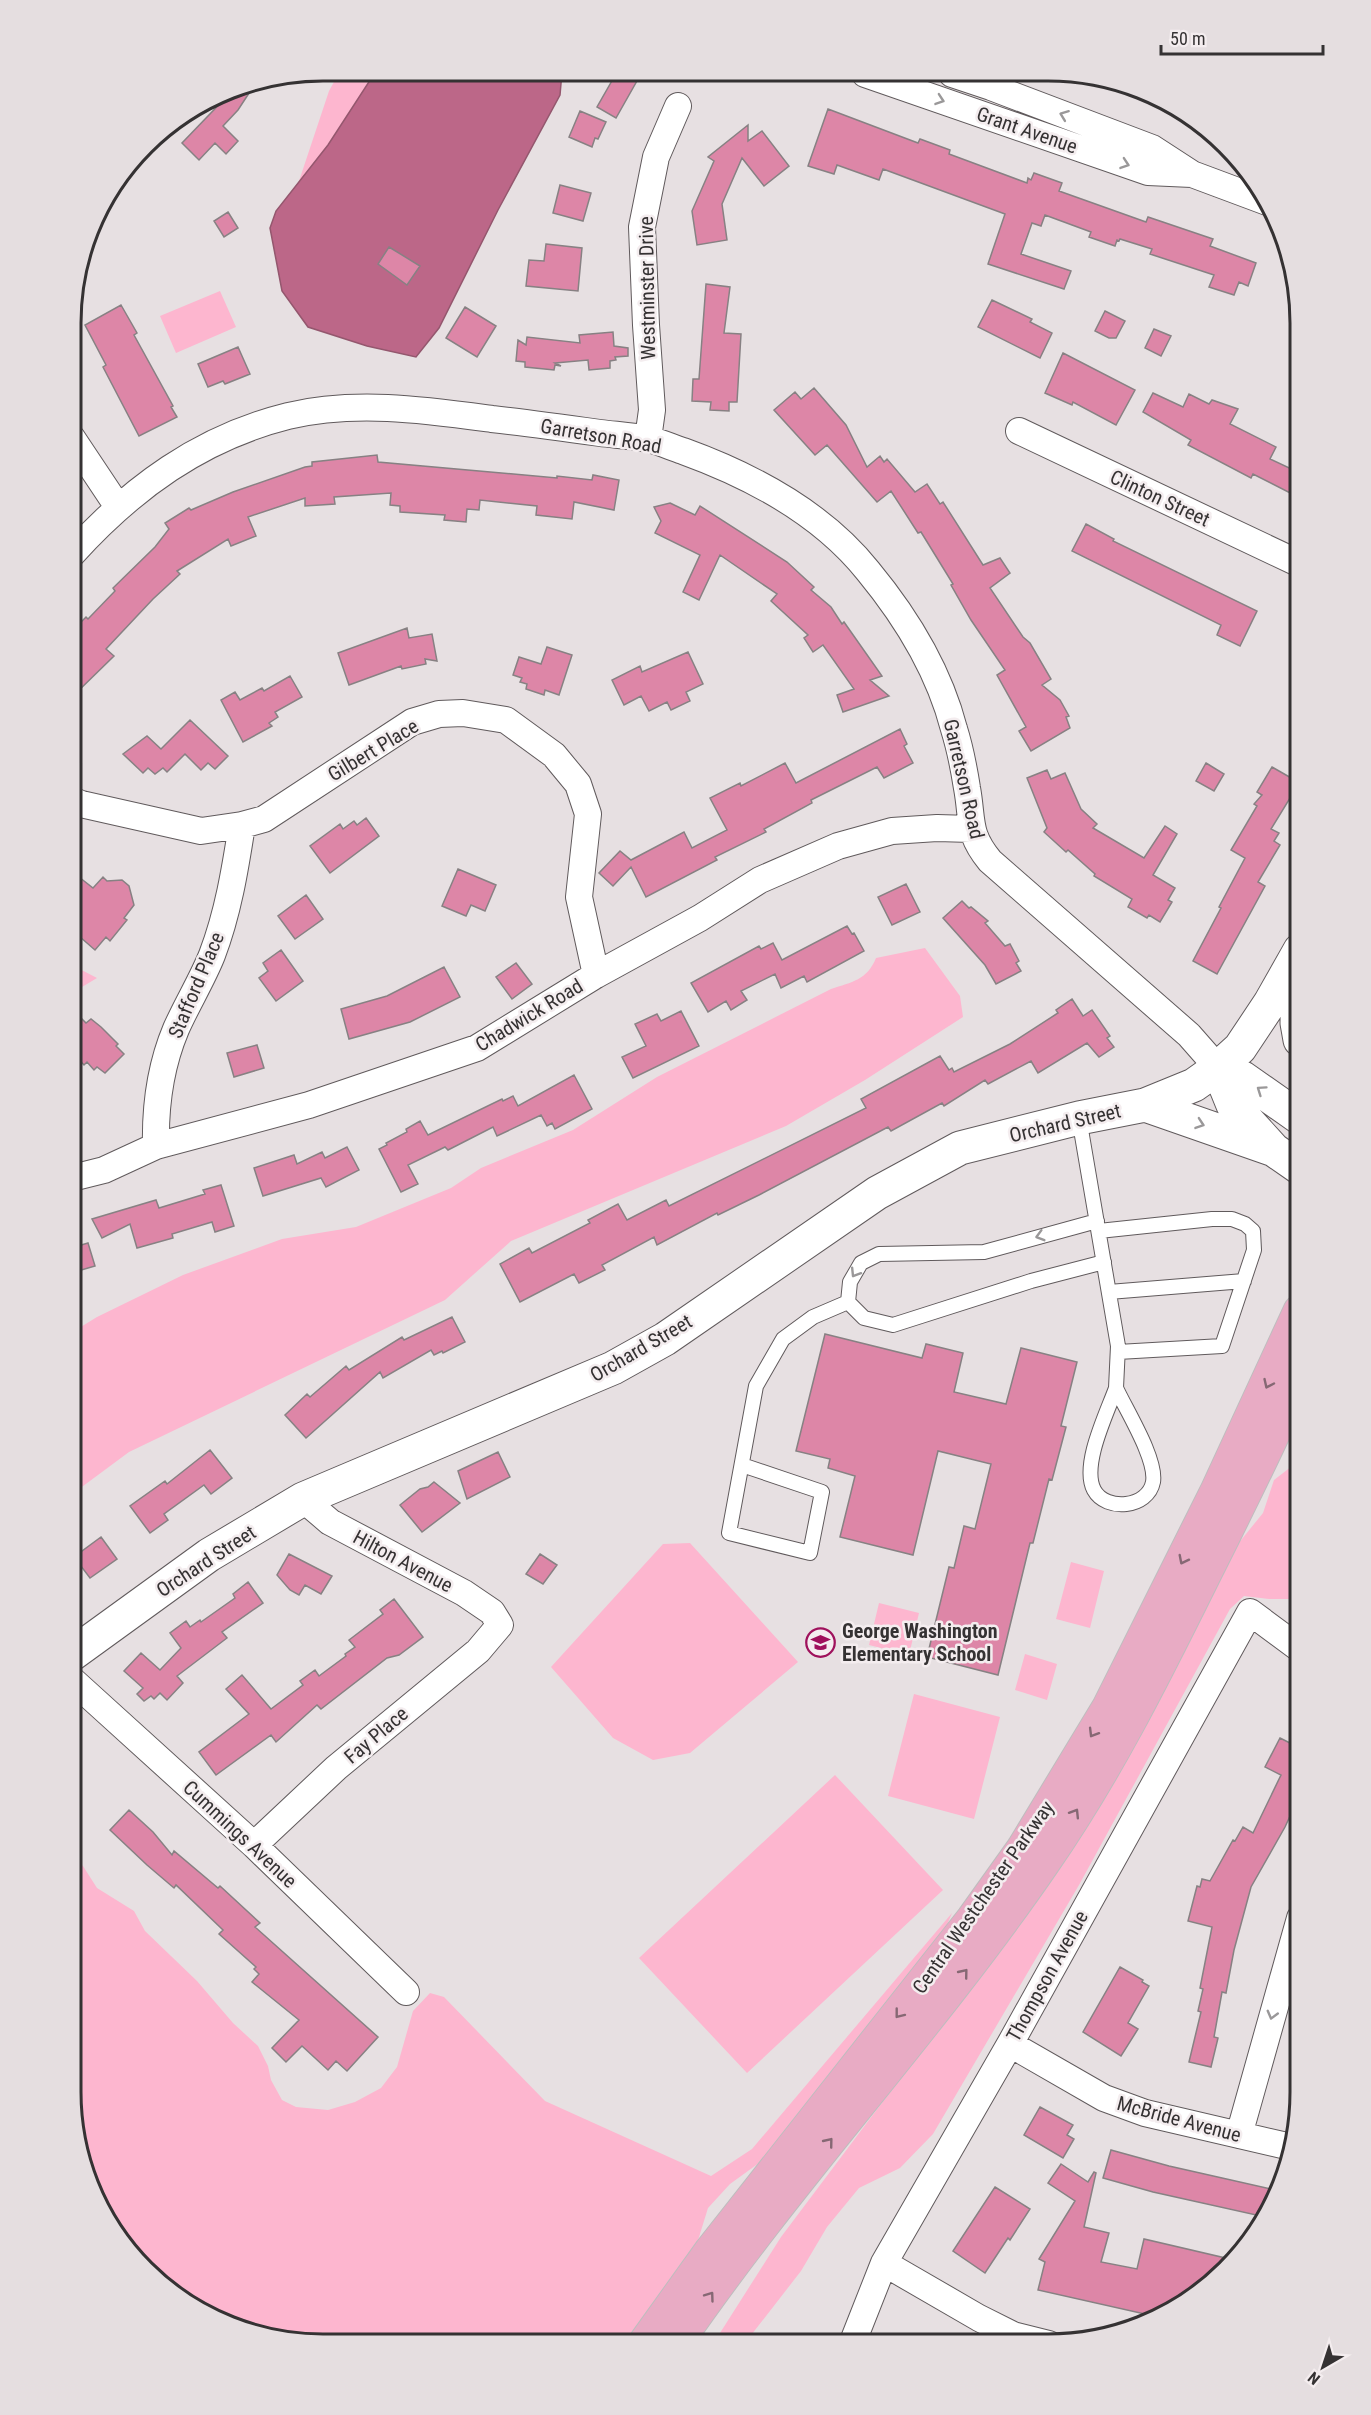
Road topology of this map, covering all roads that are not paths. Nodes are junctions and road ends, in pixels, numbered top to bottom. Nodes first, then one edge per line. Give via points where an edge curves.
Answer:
1 (885, 81) edge
2 (993, 81) edge
3 (678, 106) dead end
4 (1192, 174) junction
5 (1255, 197) edge
6 (1019, 431) dead end
7 (648, 440) junction
8 (81, 452) edge
9 (118, 507) junction
10 (81, 545) edge
11 (1290, 559) edge
12 (81, 804) edge
13 (242, 825) junction
14 (971, 829) junction
15 (1290, 967) edge
16 (596, 975) junction
17 (1218, 1068) junction
18 (1145, 1105) junction
19 (1290, 1111) edge
20 (1079, 1118) junction
21 (156, 1146) junction
22 (1287, 1159) edge
23 (81, 1176) edge
24 (1098, 1226) junction
25 (1104, 1262) junction
26 (1244, 1281) junction
27 (1109, 1292) junction
28 (848, 1302) junction
29 (1290, 1333) edge
30 (1118, 1352) junction
31 (1116, 1388) junction
32 (1290, 1396) edge
33 (1290, 1422) edge
34 (742, 1465) junction
35 (303, 1499) junction
36 (1237, 1509) junction
37 (500, 1626) joint
38 (1290, 1642) edge
39 (81, 1648) edge
40 (81, 1688) edge
41 (254, 1845) junction
42 (1290, 1954) edge
43 (406, 1992) dead end
44 (1010, 2044) junction
45 (1239, 2135) junction
46 (1284, 2145) edge
47 (884, 2263) junction
48 (651, 2334) edge
49 (682, 2334) edge
50 (856, 2334) edge
51 (1011, 2334) edge

1 -> 4 street, Grant Avenue via 1148,172
4 -> 2 street, Grant Avenue via 1152,148
3 - 7 street, Westminster Drive via 656,157 642,227 652,410
4 - 5 street, Grant Avenue
6 - 11 street, Clinton Street
7 - 9 street, Garretson Road via 417,411 330,409 287,417 223,439 168,468
7 - 14 street, Garretson Road via 726,466 778,495 818,520 867,569 907,624 934,675 954,728 968,790
8 - 9 street
9 - 10 street, Garretson Road
12 - 13 street, Gilbert Place via 201,831
13 - 16 street, Gilbert Place via 264,819 412,722 439,714 463,713 506,720 554,755 578,784 588,814 579,897
13 - 21 street, Stafford Place via 226,914 212,956 176,1030 161,1072 155,1113
14 - 16 street, Chadwick Road via 892,831 838,846 760,880
14 - 17 street, Garretson Road via 990,861 1189,1035
15 - 17 street, Orchard Street via 1254,1029
16 - 21 street, Chadwick Road via 477,1048 309,1105
17 - 18 street, Orchard Street via 1184,1090
19 -> 17 street via 1243,1078
17 - 22 street via 1233,1105
18 - 20 street, Orchard Street
18 -> 22 street
20 - 24 lane
20 - 35 street, Orchard Street via 960,1148 877,1193 665,1339 613,1368
21 - 23 street, Chadwick Road via 104,1170
24 - 25 lane
24 - 26 lane via 1232,1219 1253,1231 1254,1250
24 -> 28 lane via 984,1252 879,1254 861,1263 850,1282
25 - 27 lane
25 - 28 lane via 893,1324 864,1318
26 - 27 lane
26 - 30 lane via 1222,1346
27 - 30 lane
28 - 34 lane via 813,1317 783,1339 756,1386
29 -> 48 main road, Central Westchester Parkway via 1217,1491 1109,1707 1023,1849 937,1965 711,2251
30 - 31 lane
31 - 31 lane via 1091,1464 1093,1489 1103,1500 1118,1505 1140,1499 1153,1482 1145,1444
32 - 36 main road, Central Westchester Parkway
33 - 36 main road
34 - 34 lane via 729,1533 810,1552 822,1492
35 - 37 street, Hilton Avenue via 330,1522 464,1593 492,1612
35 - 39 street, Orchard Street via 209,1555
49 -> 36 main road, Central Westchester Parkway via 747,2244 976,1957 1045,1862 1144,1694
37 - 41 street, Fay Place via 478,1651 336,1768
38 - 44 street, Thompson Avenue via 1250,1612
40 - 41 street, Cummings Avenue
41 - 43 street, Cummings Avenue
42 -> 45 street
44 - 45 street, McBride Avenue via 1104,2098 1145,2113
44 - 47 street, Thompson Avenue
45 - 46 street, McBride Avenue
47 - 50 street, Thompson Avenue
47 - 51 street via 950,2304

